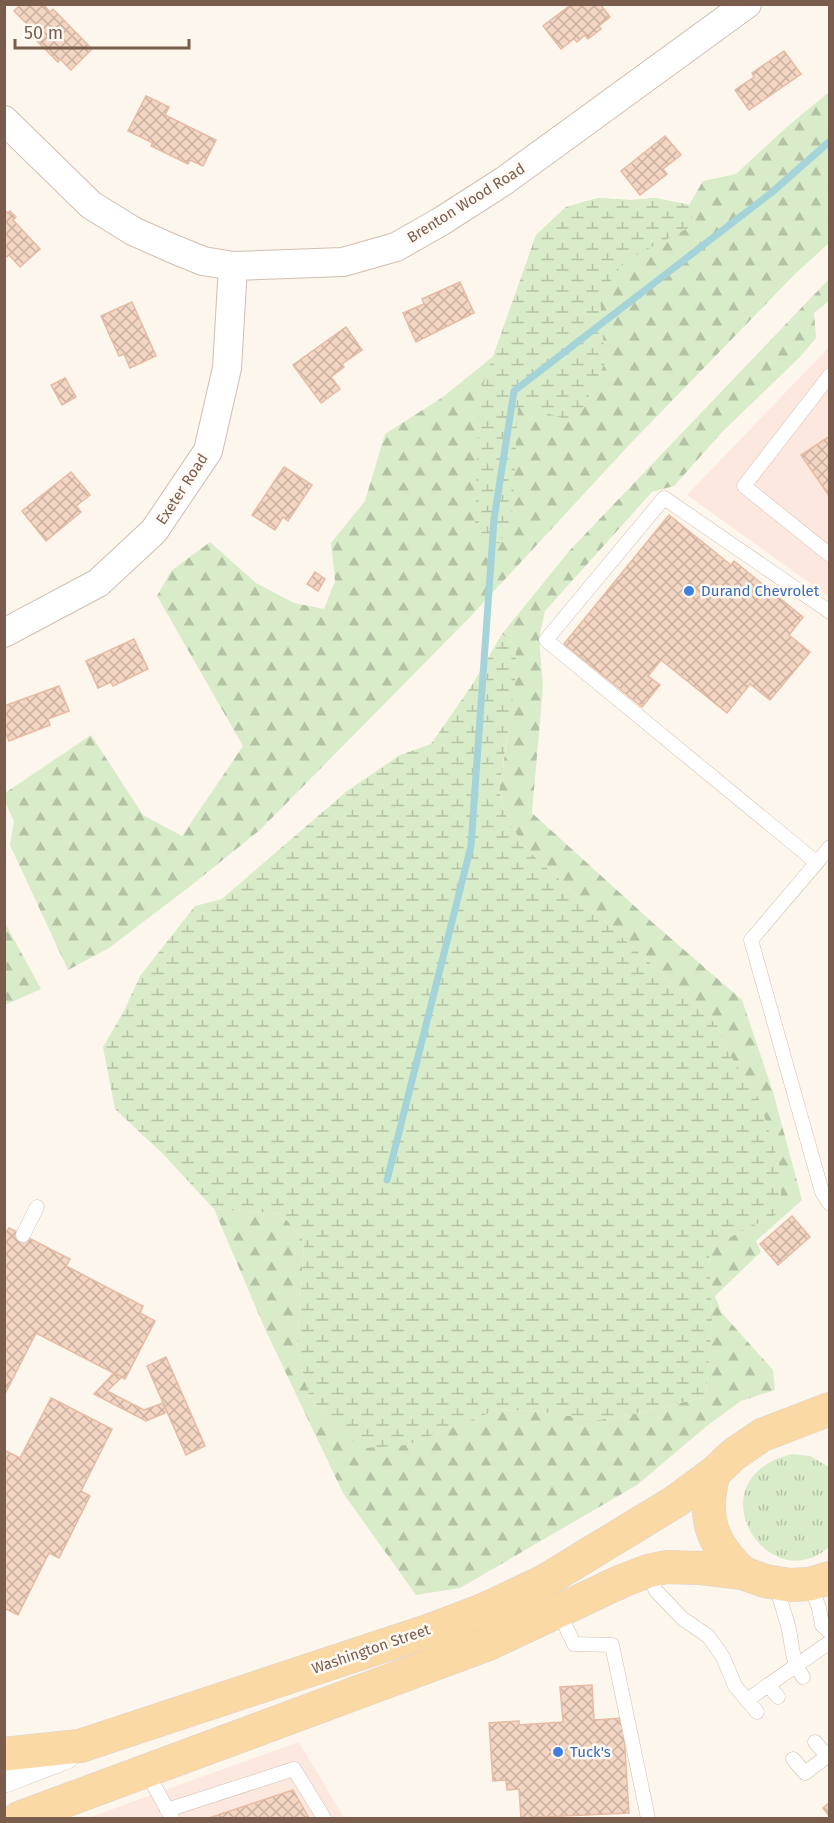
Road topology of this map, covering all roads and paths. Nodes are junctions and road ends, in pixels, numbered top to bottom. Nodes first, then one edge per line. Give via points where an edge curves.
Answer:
1 (747, 4) edge
2 (4, 120) edge
3 (232, 266) junction
4 (830, 375) edge
5 (830, 555) edge
6 (830, 612) edge
7 (4, 633) edge
8 (830, 847) edge
9 (816, 862) junction
10 (830, 1204) edge
11 (37, 1207) dead end
12 (23, 1235) dead end
13 (830, 1409) edge
14 (792, 1424) junction
15 (830, 1434) edge
16 (714, 1473) junction
17 (648, 1571) junction
18 (743, 1573) junction
19 (775, 1582) junction
20 (821, 1582) edge
21 (551, 1596) junction
22 (830, 1632) edge
23 (830, 1642) edge
24 (799, 1672) junction
25 (768, 1685) junction
26 (778, 1697) dead end
27 (747, 1700) junction
28 (757, 1712) dead end
29 (815, 1742) dead end
30 (80, 1746) junction
31 (4, 1754) edge
32 (828, 1755) edge
33 (793, 1759) dead end
34 (146, 1771) junction
35 (4, 1776) edge
36 (170, 1814) edge
37 (19, 1818) edge
38 (324, 1818) edge
39 (648, 1818) edge

1 - 3 street, Brenton Wood Road via 504,181 396,247 343,262
2 - 3 street, Brenton Wood Road via 91,205 133,231 171,248 203,261
3 - 7 street, Exeter Road via 226,368 207,450 154,531 98,583
4 - 5 lane via 744,486
6 - 9 lane via 664,498 546,640
8 - 9 lane
9 - 10 lane via 751,940 822,1192
11 - 12 lane
13 - 14 main road, Washington Street
14 - 15 main road
14 - 16 main road, Washington Street via 762,1435
16 - 18 main road via 708,1509 711,1528 718,1545
16 - 21 main road, Washington Street
17 - 18 main road, Washington Street via 666,1567
17 - 21 main road, Washington Street via 622,1581
17 - 27 lane via 656,1591 708,1636
18 - 19 main road, Washington Street
19 - 20 main road, Washington Street
19 - 24 lane
20 - 22 lane via 822,1625
21 - 30 main road, Washington Street via 481,1611
21 - 34 main road, Washington Street via 497,1640
21 - 39 lane via 574,1644 612,1645
23 - 24 lane
24 - 25 lane
25 - 26 lane
25 - 27 lane
27 - 28 lane
29 - 32 lane
30 - 31 main road
30 - 35 main road, Washington Street
32 - 33 lane via 805,1773
34 - 36 lane
34 - 37 main road, Washington Street
36 - 38 lane via 294,1769

